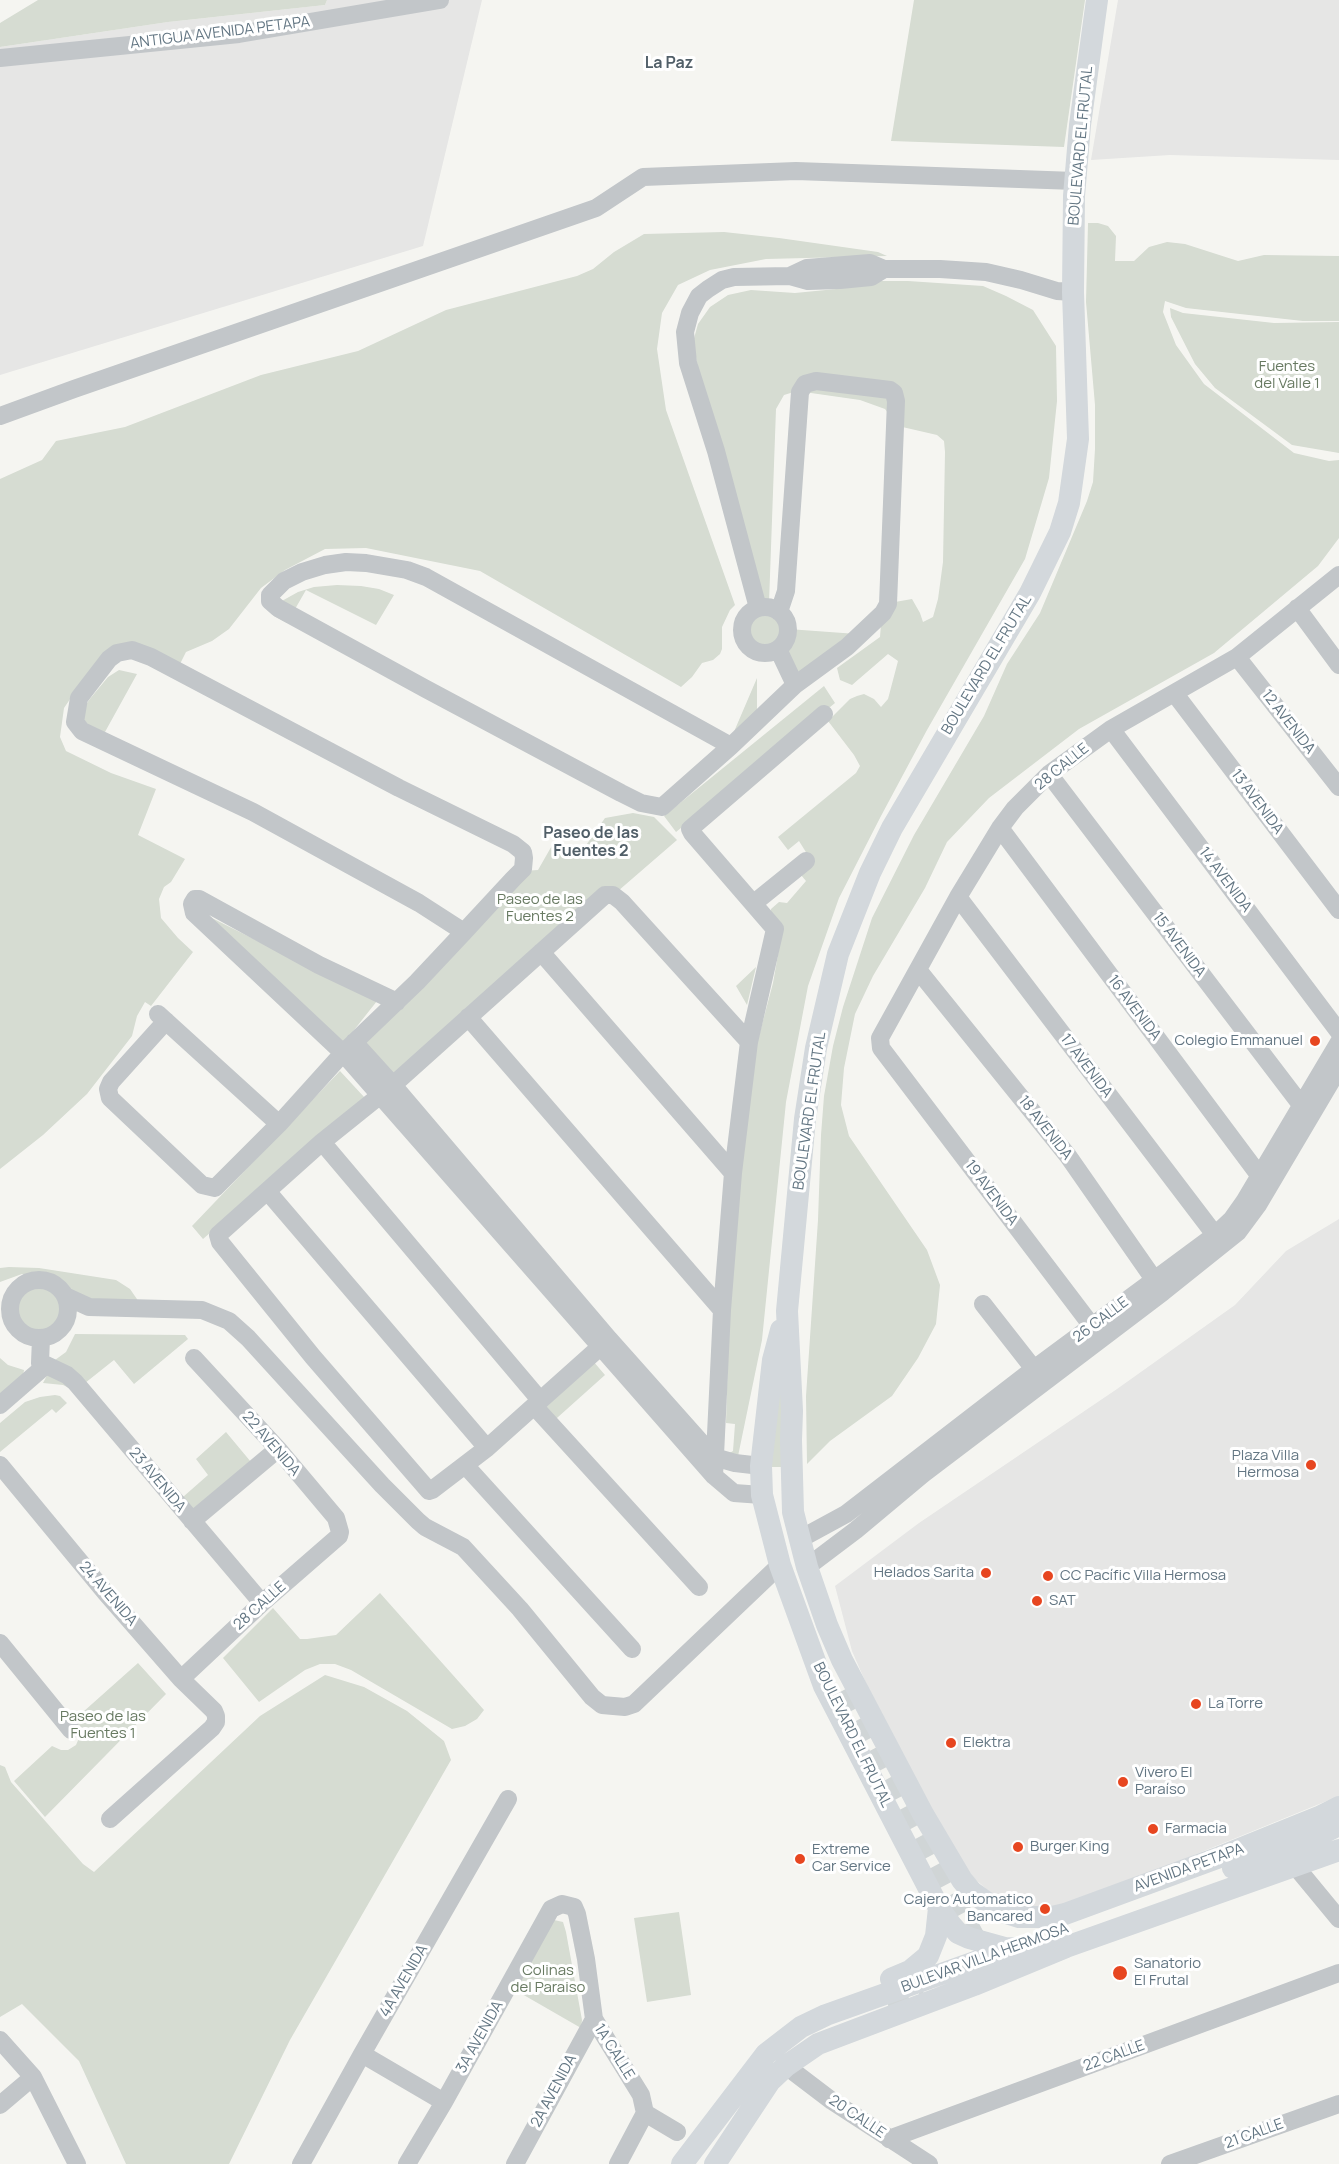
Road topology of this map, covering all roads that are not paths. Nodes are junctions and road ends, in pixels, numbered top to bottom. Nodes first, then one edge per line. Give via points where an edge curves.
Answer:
1 (440, 0) edge
2 (1097, 0) edge
3 (0, 58) edge
4 (1075, 181) junction
5 (1073, 292) junction
6 (0, 416) edge
7 (1339, 575) edge
8 (758, 608) junction
9 (1298, 608) junction
10 (779, 612) junction
11 (778, 649) junction
12 (1237, 657) junction
13 (1339, 665) edge
14 (795, 685) junction
15 (1175, 694) junction
16 (824, 714) dead end
17 (1111, 729) junction
18 (731, 746) junction
19 (1049, 774) junction
20 (1339, 787) edge
21 (1000, 828) junction
22 (806, 861) dead end
23 (958, 897) junction
24 (754, 903) junction
25 (1339, 910) edge
26 (464, 932) junction
27 (541, 952) junction
28 (918, 970) junction
29 (397, 1002) junction
30 (468, 1017) junction
31 (1339, 1032) edge
32 (749, 1042) junction
33 (1339, 1042) edge
34 (348, 1047) junction
35 (881, 1048) joint
36 (1339, 1068) edge
37 (386, 1090) junction
38 (1305, 1111) junction
39 (279, 1124) junction
40 (322, 1142) junction
41 (733, 1173) junction
42 (1264, 1181) junction
43 (268, 1192) junction
44 (1219, 1240) junction
45 (1159, 1286) junction
46 (7, 1290) edge
47 (65, 1296) junction
48 (983, 1304) dead end
49 (89, 1307) junction
50 (722, 1310) junction
51 (787, 1311) junction
52 (67, 1317) junction
53 (1097, 1333) junction
54 (41, 1338) junction
55 (604, 1343) junction
56 (194, 1358) dead end
57 (46, 1365) junction
58 (1039, 1375) junction
59 (537, 1403) junction
60 (0, 1405) edge
61 (487, 1448) junction
62 (278, 1449) junction
63 (714, 1457) junction
64 (0, 1465) edge
65 (465, 1465) junction
66 (761, 1466) junction
67 (714, 1476) junction
68 (762, 1495) junction
69 (793, 1512) junction
70 (192, 1521) junction
71 (340, 1534) joint
72 (800, 1539) junction
73 (780, 1565) junction
74 (807, 1567) junction
75 (699, 1587) dead end
76 (262, 1603) junction
77 (827, 1625) junction
78 (0, 1642) edge
79 (632, 1649) dead end
80 (181, 1678) junction
81 (842, 1691) tunnel mouth
82 (71, 1730) dead end
83 (508, 1799) dead end
84 (1339, 1807) edge
85 (110, 1819) dead end
86 (1339, 1825) edge
87 (1339, 1850) edge
88 (1296, 1867) junction
89 (983, 1901) junction
90 (939, 1908) junction
91 (551, 1909) joint
92 (1035, 1918) junction
93 (1339, 1919) edge
94 (958, 1933) junction
95 (1066, 1947) junction
96 (1038, 1949) junction
97 (1339, 1973) edge
98 (888, 2005) tunnel mouth
99 (594, 2019) junction
100 (0, 2040) edge
101 (362, 2054) junction
102 (778, 2074) junction
103 (33, 2077) junction
104 (444, 2102) junction
105 (1339, 2104) edge
106 (0, 2105) edge
107 (645, 2113) junction
108 (677, 2132) dead end
109 (889, 2139) junction
110 (688, 2156) edge
111 (412, 2162) edge
112 (77, 2164) edge
113 (301, 2164) edge
114 (515, 2164) edge
115 (618, 2164) edge
116 (715, 2164) edge
117 (929, 2164) edge
118 (1170, 2164) edge

1 - 3 street, ANTIGUA AVENIDA PETAPA via 239,34
2 - 4 main road, BOULEVARD EL FRUTAL
4 - 5 main road, BOULEVARD EL FRUTAL
4 - 6 street via 796,171 643,177 596,208
5 - 8 street via 986,273 921,268 884,269 871,277 840,280 734,277 699,296 686,322 688,363 717,451
5 - 51 main road, BOULEVARD EL FRUTAL via 1078,439 1065,518 1017,616 892,828 842,944 816,1048 805,1119
7 - 9 street, 28 CALLE
8 - 10 street
8 - 11 street via 746,616 742,637 757,652
9 - 12 street, 28 CALLE
9 - 13 street
10 - 11 street via 788,631
10 - 14 street via 786,591 800,392 805,384 816,381 890,390 896,401 888,604 847,647
11 - 14 street
12 - 15 street, 28 CALLE
12 - 20 street, 12 AVENIDA
14 - 18 street
15 - 17 street, 28 CALLE
15 - 25 street, 13 AVENIDA
16 - 24 street via 691,828
17 - 19 street, 28 CALLE
17 - 31 street, 14 AVENIDA
18 - 18 street via 407,570 366,563 325,565 284,581 270,595 270,601 289,615 641,802 662,807
19 - 21 street, 28 CALLE
19 - 38 street, 15 AVENIDA
21 - 23 street, 28 CALLE
21 - 42 street, 16 AVENIDA
22 - 24 street
23 - 28 street, 28 CALLE
23 - 44 street, 17 AVENIDA
24 - 32 street via 775,929
26 - 26 street via 253,812 82,730 75,716 83,690 117,653 138,651 513,844 523,852 523,868
26 - 29 street
27 - 30 street
27 - 32 street via 603,896 613,895
27 - 41 street
28 - 35 street, 28 CALLE via 880,1038
28 - 45 street, 18 AVENIDA via 1068,1156
29 - 34 street
29 - 34 street via 195,899 191,907 194,913
30 - 37 street
30 - 50 street
32 - 41 street
33 - 38 street, 26 CALLE
34 - 37 street
34 - 39 street
35 - 53 street, 19 AVENIDA
36 - 38 street, 26 CALLE
37 - 40 street
37 - 55 street
38 - 42 street, 26 CALLE
39 - 39 street via 219,1186 211,1188 202,1185 110,1098 108,1089 161,1017
40 - 43 street
40 - 59 street
41 - 50 street
42 - 44 street, 26 CALLE
43 - 61 street
43 - 65 street via 219,1233 220,1242 428,1490
44 - 45 street, 26 CALLE
45 - 53 street, 26 CALLE
46 - 47 street via 36,1280 53,1283
46 - 54 street via 12,1320 24,1334
47 - 49 street
47 - 52 street
48 - 58 street
49 - 52 street
49 - 73 street via 202,1310 229,1321 424,1527 463,1547 520,1609 592,1698 603,1705 634,1704
50 - 63 street
51 - 66 main road, BOULEVARD EL FRUTAL via 773,1360
51 - 69 main road, BOULEVARD EL FRUTAL
52 - 54 street via 57,1332
53 - 58 street, 26 CALLE
54 - 57 street via 40,1363
55 - 59 street
55 - 63 street
55 - 67 street
56 - 62 street, 22 AVENIDA
57 - 60 street
57 - 70 street, 23 AVENIDA via 75,1382
58 - 72 street, 26 CALLE via 846,1514
58 - 74 street, 26 CALLE
59 - 61 street
59 - 75 street
61 - 65 street
62 - 70 street
62 - 71 street, 22 AVENIDA via 336,1518
63 - 66 street
63 - 67 street
64 - 80 street, 24 AVENIDA
65 - 79 street
66 - 68 main road, BOULEVARD EL FRUTAL
66 - 69 main road via 775,1473 784,1507
67 - 68 street via 734,1493
68 - 73 main road, BOULEVARD EL FRUTAL
69 - 72 main road, BOULEVARD EL FRUTAL
70 - 76 street, 23 AVENIDA
71 - 76 street, 28 CALLE
72 - 74 main road, BOULEVARD EL FRUTAL
73 - 90 main road, BOULEVARD EL FRUTAL via 824,1686
74 - 77 main road, BOULEVARD EL FRUTAL
76 - 80 street, 28 CALLE
77 - 81 main road
77 - 89 main road, BOULEVARD EL FRUTAL via 923,1814 962,1880
78 - 82 street
80 - 85 street, 24 AVENIDA via 214,1711 216,1722
83 - 101 street, 4A AVENIDA
84 - 92 main road, AVENIDA PETAPA via 1065,1914
86 - 110 main road, BULEVAR VILLA HERMOSA via 813,2020 766,2054
87 - 88 main road
88 - 93 street
88 - 95 main road
89 - 92 main road, BOULEVARD EL FRUTAL via 1007,1914
89 - 94 main road via 980,1928 970,1935
90 - 94 main road, BOULEVARD EL FRUTAL
90 - 110 main road via 933,1944 919,1965 900,1976 811,2007 784,2020 763,2037 720,2094 693,2137
91 - 99 street, 1A CALLE via 562,1904 574,1907
91 - 104 street, 3A AVENIDA
92 - 96 main road via 1030,1935
94 - 96 main road via 996,1946
95 - 96 main road
95 - 102 main road, BULEVAR VILLA HERMOSA via 818,2044
97 - 109 street, 22 CALLE
98 - 102 main road via 801,2043 780,2063
99 - 107 street, 1A CALLE via 641,2095
99 - 114 street, 2A AVENIDA
100 - 103 street
101 - 104 street
101 - 113 street, 4A AVENIDA
102 - 109 street, 20 CALLE via 832,2102
102 - 116 main road, BULEVAR VILLA HERMOSA
103 - 106 street
103 - 112 street
104 - 111 street, 3A AVENIDA
105 - 118 street, 21 CALLE
107 - 108 street
107 - 115 street
109 - 117 street, 20 CALLE

